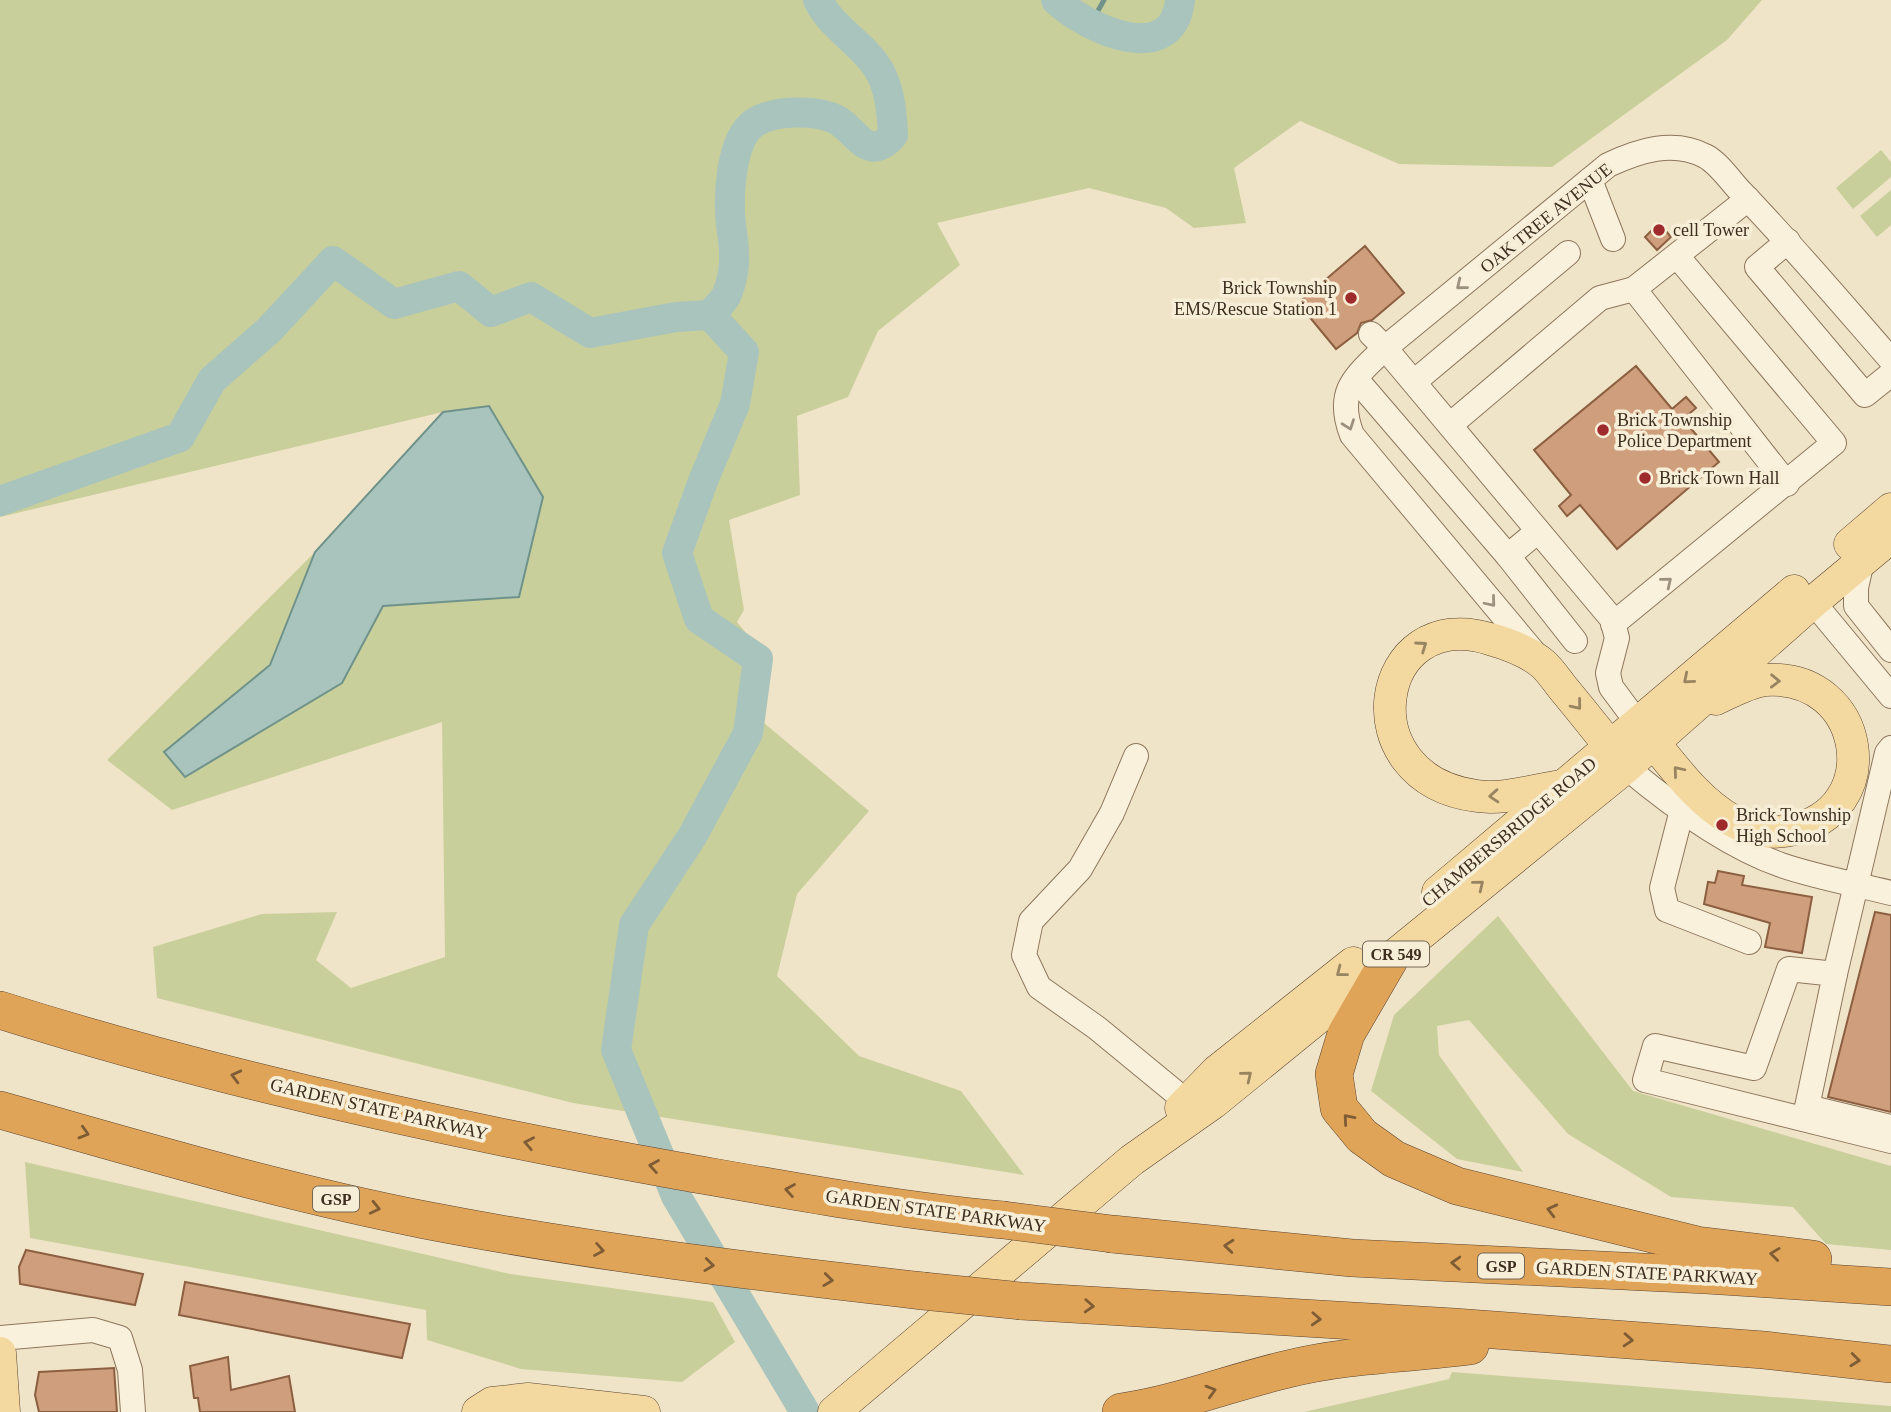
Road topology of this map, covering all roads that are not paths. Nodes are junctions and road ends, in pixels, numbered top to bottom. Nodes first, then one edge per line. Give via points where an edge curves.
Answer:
1 (1590, 180) junction
2 (1748, 199) junction
3 (1612, 239) dead end
4 (1788, 241) junction
5 (1568, 253) dead end
6 (1677, 256) junction
7 (1634, 289) junction
8 (1378, 341) junction
9 (1891, 360) edge
10 (1891, 373) edge
11 (1356, 379) junction
12 (1414, 382) junction
13 (1450, 425) junction
14 (1787, 484) junction
15 (1891, 509) edge
16 (1538, 531) junction
17 (1891, 537) edge
18 (1508, 556) junction
19 (1862, 561) junction
20 (1813, 602) junction
21 (1614, 624) junction
22 (1575, 641) dead end
23 (1891, 650) edge
24 (1543, 664) junction
25 (1891, 696) edge
26 (1689, 711) junction
27 (1645, 732) junction
28 (1136, 756) dead end
29 (1618, 757) junction
30 (1888, 765) edge
31 (1561, 786) junction
32 (1692, 804) junction
33 (1857, 884) junction
34 (1891, 893) edge
35 (1749, 942) dead end
36 (1389, 960) junction
37 (1835, 974) junction
38 (7, 1012) edge
39 (1187, 1102) junction
40 (9, 1112) edge
41 (1891, 1127) edge
42 (1891, 1141) edge
43 (1132, 1160) junction
44 (1891, 1268) edge
45 (1891, 1287) edge
46 (1560, 1335) junction
47 (0, 1338) edge
48 (0, 1353) edge
49 (1891, 1364) edge
50 (4, 1412) edge
51 (133, 1412) edge
52 (478, 1412) edge
53 (644, 1412) edge
54 (834, 1412) edge
55 (1121, 1412) edge

1 - 2 lane, OAK TREE AVENUE via 1631,154 1659,147 1687,149 1707,156
1 - 3 lane
1 -> 8 lane, OAK TREE AVENUE
2 - 4 lane, OAK TREE AVENUE
2 - 6 lane
4 - 9 lane, OAK TREE AVENUE
4 - 10 lane via 1757,267 1864,395
5 - 12 lane
6 - 7 lane
6 - 14 lane via 1834,443
7 - 13 lane via 1600,298
7 - 14 lane
8 - 11 lane, OAK TREE AVENUE
8 - 12 lane
11 - 18 lane
11 -> 24 lane via 1348,391 1345,415 1352,435
12 - 13 lane
13 - 16 lane
21 -> 14 lane
15 -> 27 main road, CHAMBERSBRIDGE ROAD / CR 549
16 - 18 lane
16 - 21 lane
17 - 19 main road, CHAMBERSBRIDGE ROAD / CR 549
18 - 22 lane
19 - 20 main road, CHAMBERSBRIDGE ROAD / CR 549
19 - 23 lane via 1856,606
20 - 25 lane
20 - 26 main road, CHAMBERSBRIDGE ROAD / CR 549
21 - 27 lane via 1617,638 1608,673 1611,687
24 -> 29 main road
31 -> 24 main road via 1480,797 1440,786 1408,764 1391,726 1393,682 1407,657 1434,637 1472,633 1508,644
26 - 27 main road, CHAMBERSBRIDGE ROAD / CR 549
26 -> 32 main road via 1751,683 1800,683 1830,701 1842,715 1850,732 1852,771 1834,809 1802,828 1775,833 1754,829
27 - 29 main road, CHAMBERSBRIDGE ROAD / CR 549
32 -> 27 main road
28 - 39 lane via 1112,813 1080,869 1031,920 1024,955 1039,987
29 - 31 main road, CHAMBERSBRIDGE ROAD / CR 549
29 - 32 lane via 1662,797
36 -> 29 main road, CHAMBERSBRIDGE ROAD / CR 549
30 - 33 lane
31 -> 39 main road, CHAMBERSBRIDGE ROAD / CR 549 via 1377,944 1217,1071
32 - 33 lane via 1747,850 1782,865
32 - 35 lane via 1662,888 1667,909
33 - 34 lane
33 - 37 lane
43 -> 36 main road, CHAMBERSBRIDGE ROAD / CR 549 via 1213,1103
44 -> 36 highway via 1697,1245 1457,1186 1394,1158 1362,1136 1339,1108 1334,1074 1346,1034
37 - 41 lane via 1807,1107
37 - 42 lane via 1790,969 1754,1068 1655,1046 1645,1080
45 -> 38 highway, GARDEN STATE PARKWAY / GSP, bridge via 1352,1258 937,1214 513,1140 318,1096
39 - 43 main road, CHAMBERSBRIDGE ROAD / CR 549
40 -> 46 highway, GSP, bridge via 275,1185 424,1219 659,1258 1021,1301
43 - 54 main road, CHAMBERSBRIDGE ROAD / CR 549
46 -> 49 highway, GSP
55 -> 46 highway via 1290,1368
47 - 51 lane via 93,1330 120,1338 130,1370
48 - 50 main road
52 - 53 main road via 492,1403 528,1399

